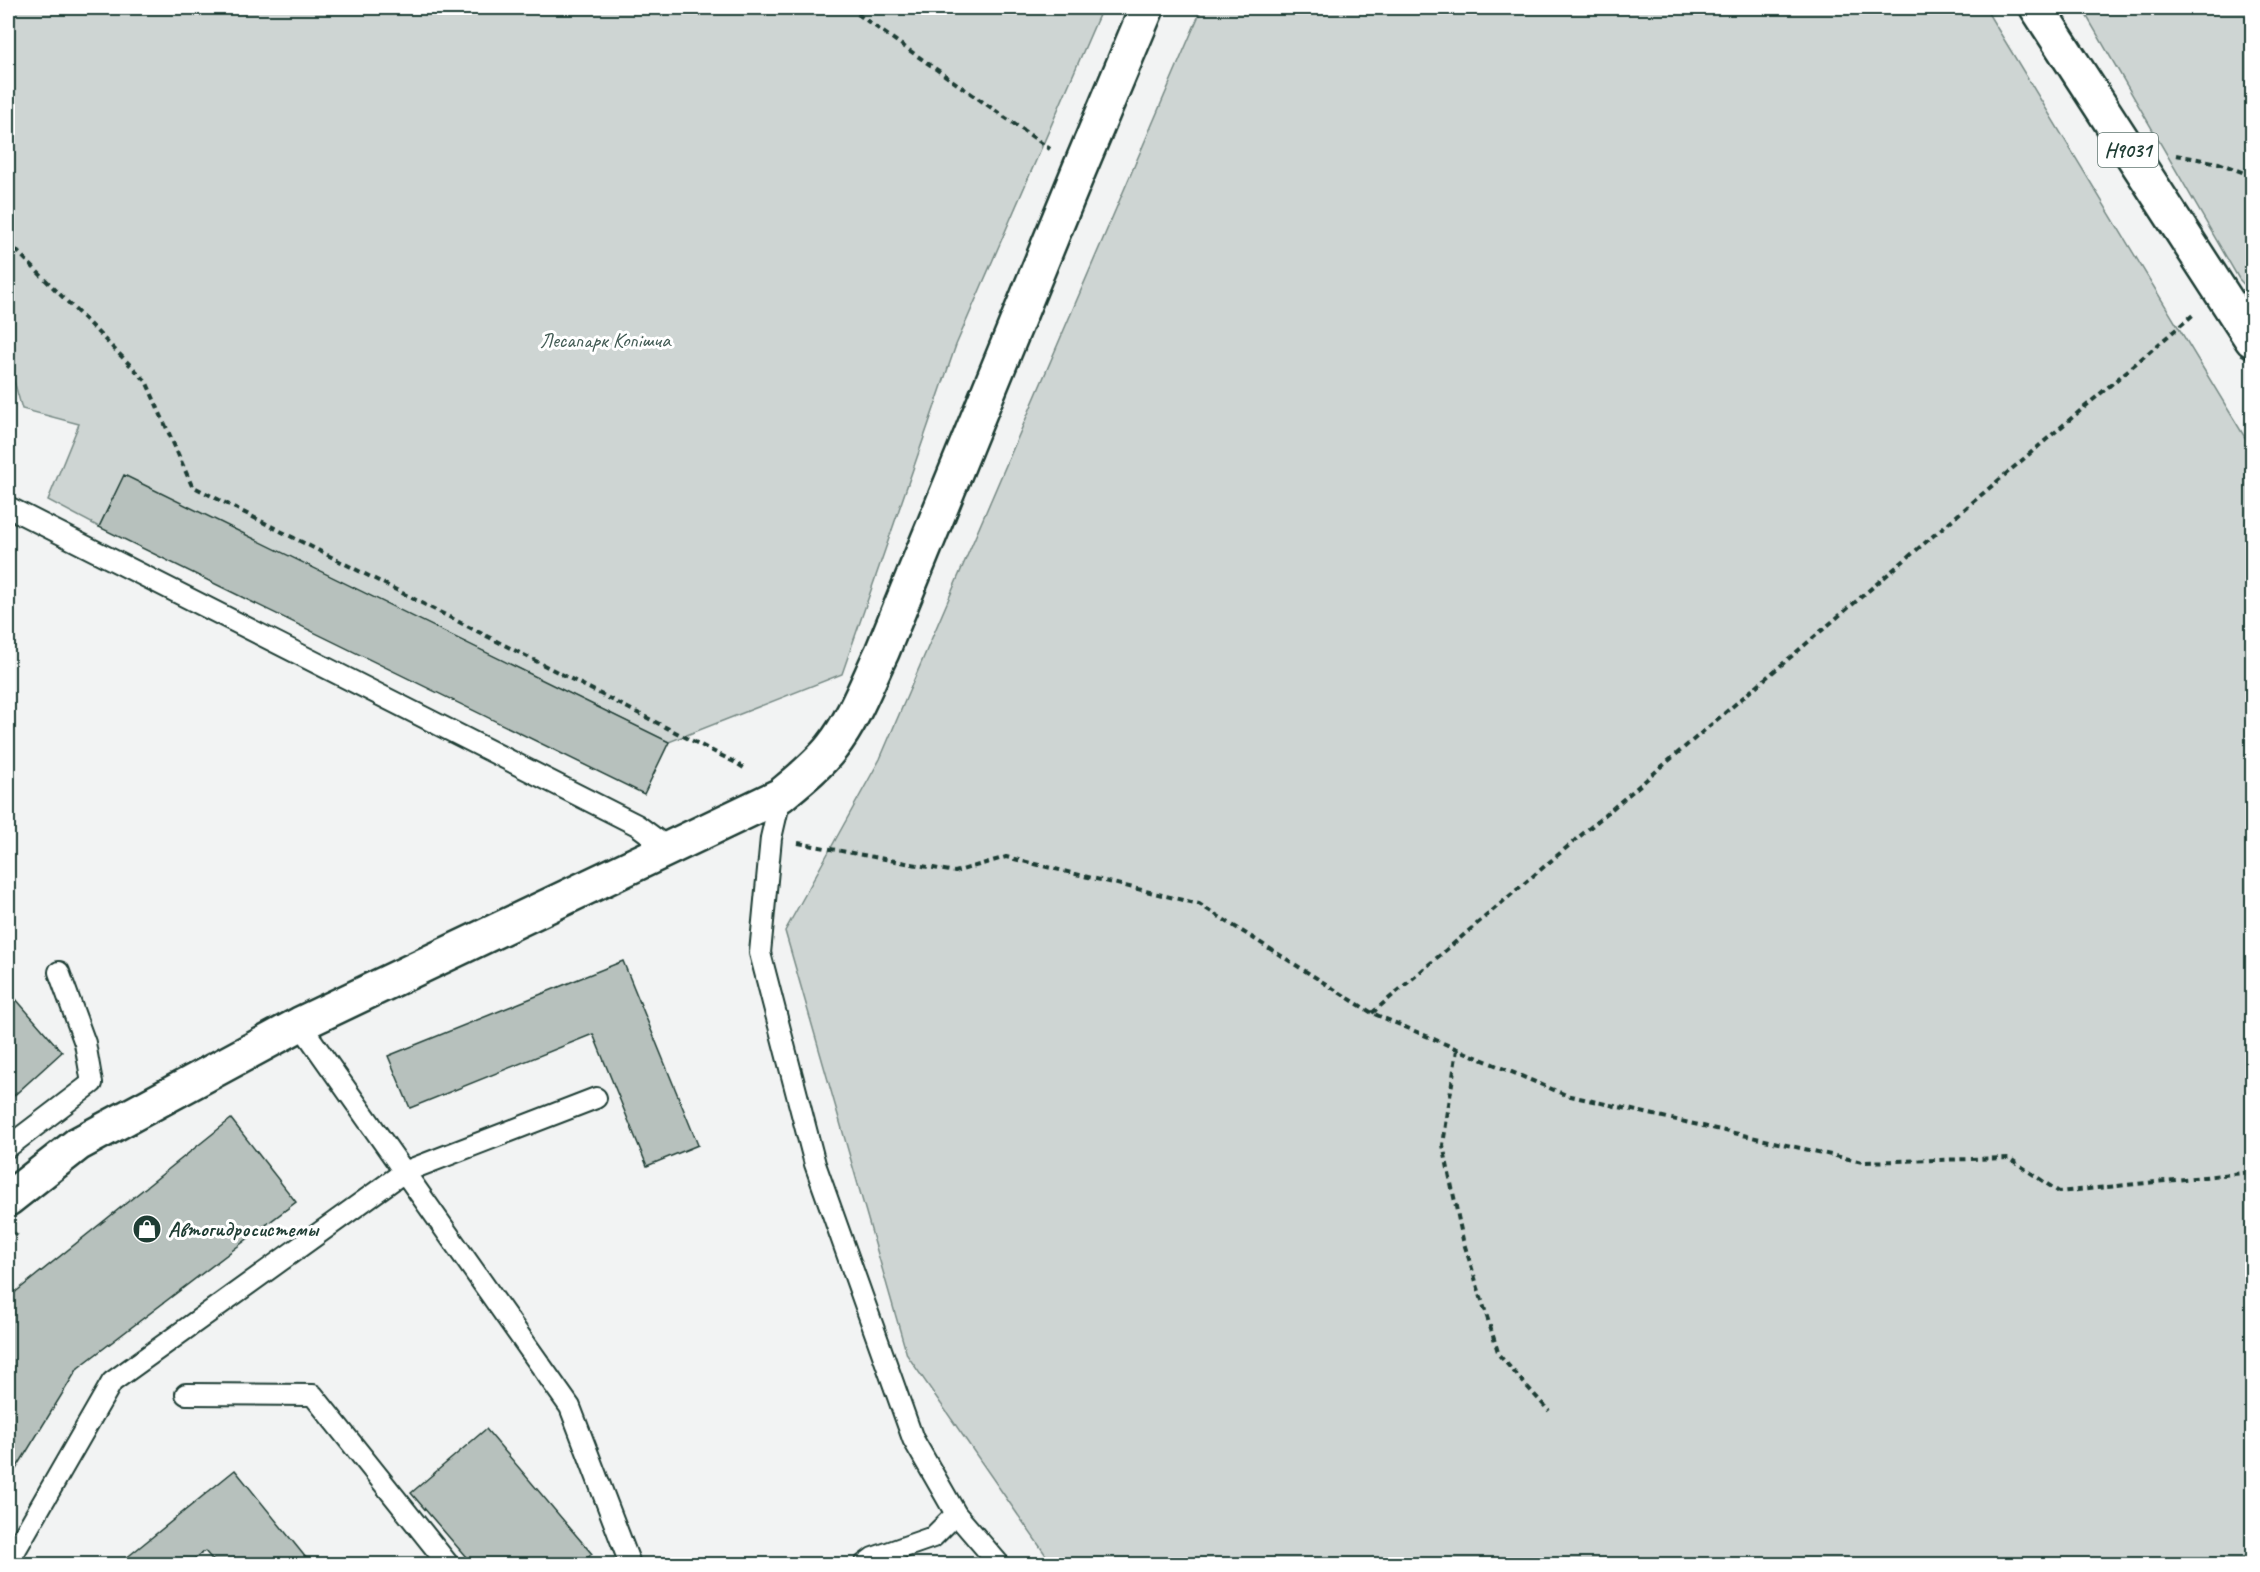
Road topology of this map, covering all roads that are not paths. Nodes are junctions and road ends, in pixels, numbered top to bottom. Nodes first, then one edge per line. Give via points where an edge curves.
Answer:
1 (1147, 8) edge
2 (2037, 8) edge
3 (2253, 340) edge
4 (8, 507) edge
5 (781, 795) junction
6 (668, 848) junction
7 (59, 972) dead end
8 (300, 1024) junction
9 (596, 1098) dead end
10 (8, 1147) edge
11 (404, 1172) junction
12 (8, 1199) edge
13 (186, 1394) dead end
14 (956, 1514) junction
15 (8, 1563) edge
16 (448, 1564) edge
17 (630, 1564) edge
18 (865, 1564) edge
19 (999, 1564) edge

1 - 5 street via 882,652 832,746
2 - 3 street, Н9031
4 - 6 lane via 637,825
5 - 6 street
5 - 14 lane via 771,838 760,953 815,1164 913,1439
6 - 8 street
7 - 10 lane via 85,1043 92,1083
8 - 11 lane
8 - 12 street via 78,1144
9 - 11 lane
11 - 15 lane via 112,1382
11 - 17 lane via 570,1407
13 - 16 lane via 314,1395
14 - 18 lane via 933,1537
14 - 19 lane

